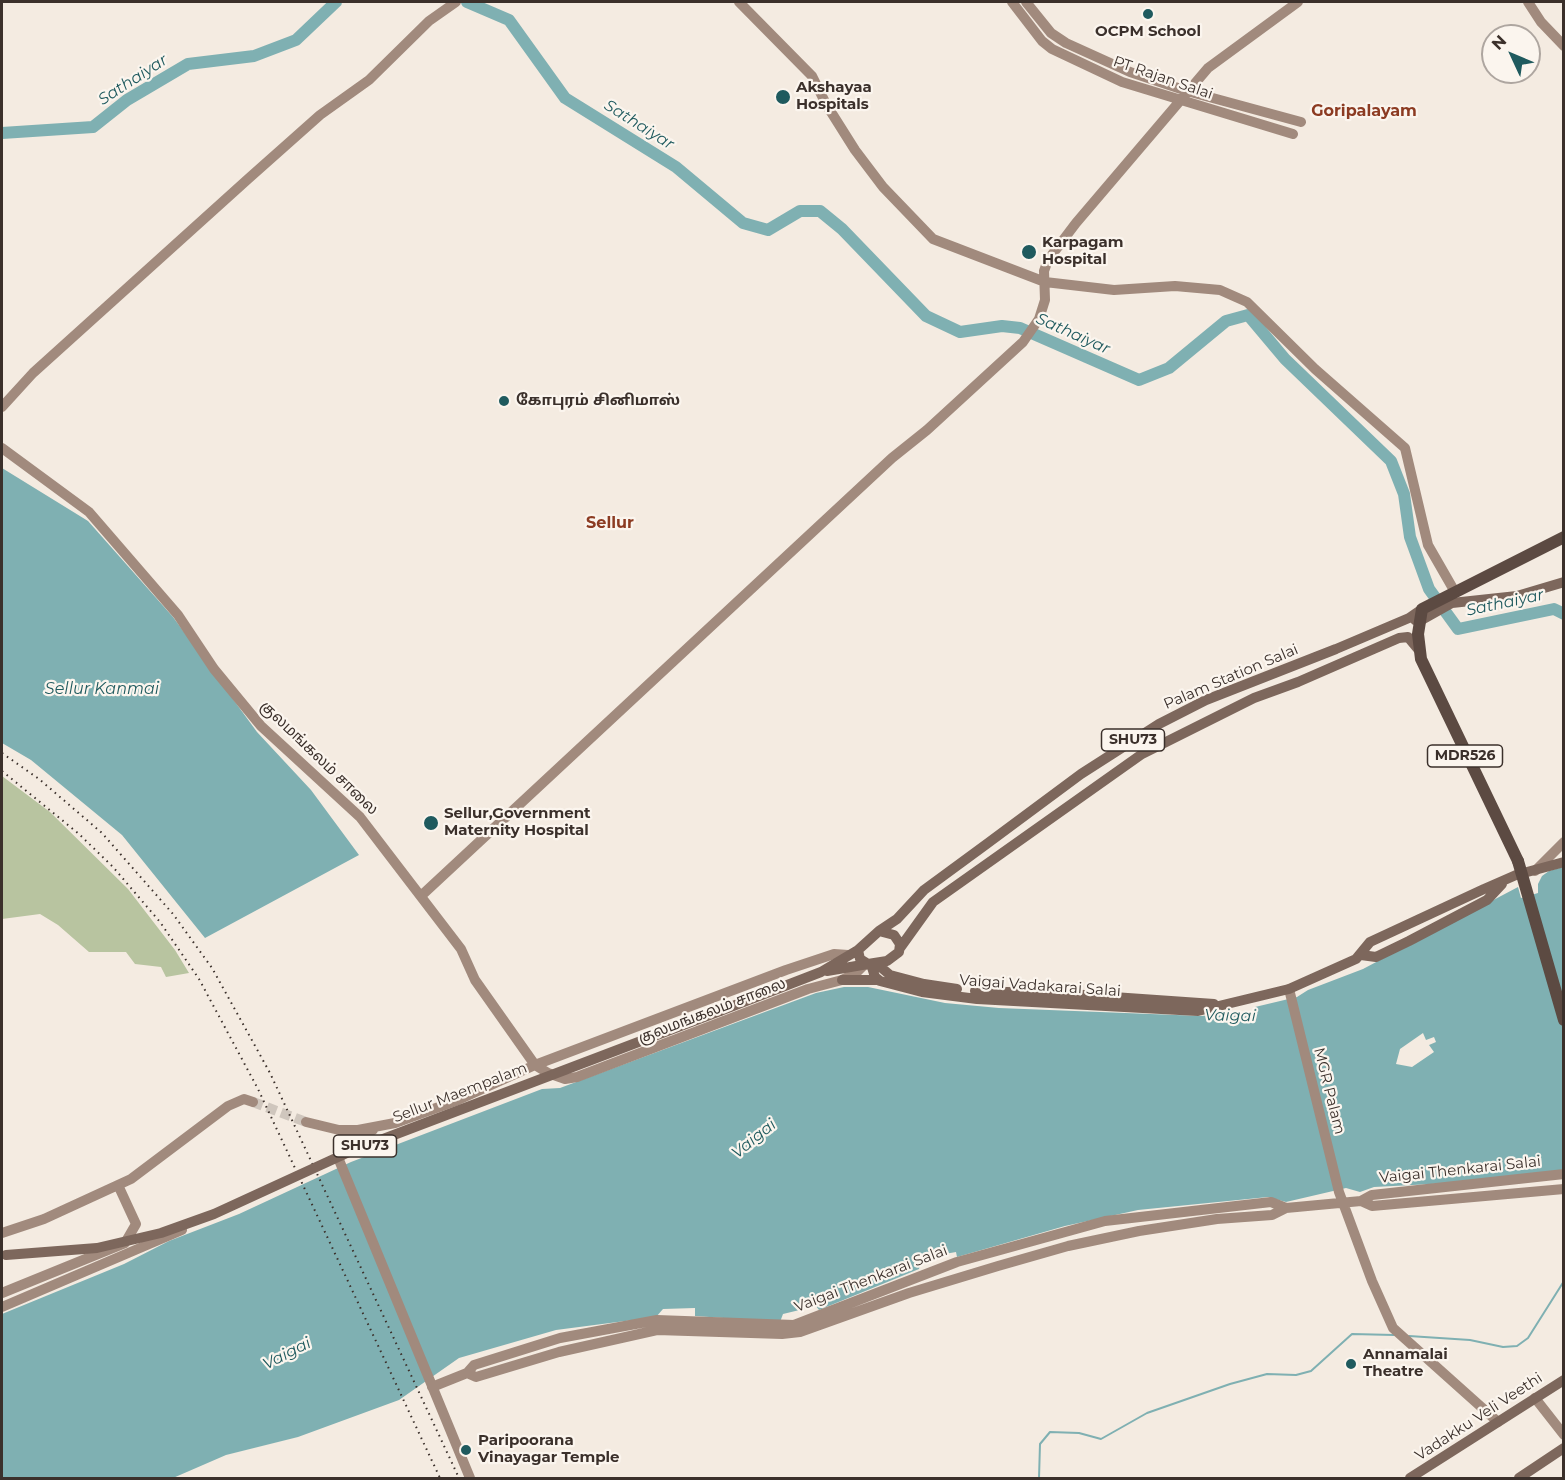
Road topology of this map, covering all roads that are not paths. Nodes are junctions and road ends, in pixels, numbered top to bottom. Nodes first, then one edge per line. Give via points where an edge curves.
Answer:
1 (739, 2) edge
2 (1012, 2) edge
3 (1026, 2) edge
4 (1298, 2) edge
5 (1528, 2) edge
6 (453, 4) edge
7 (1563, 46) edge
8 (1187, 91) junction
9 (1179, 101) junction
10 (1301, 122) dead end
11 (1293, 134) dead end
12 (1045, 282) junction
13 (2, 407) edge
14 (2, 448) edge
15 (1563, 537) edge
16 (1563, 582) edge
17 (1451, 597) junction
18 (1421, 615) junction
19 (1418, 649) junction
20 (1563, 842) edge
21 (1563, 862) edge
22 (1535, 870) junction
23 (422, 895) junction
24 (879, 931) junction
25 (898, 951) junction
26 (853, 952) junction
27 (870, 964) junction
28 (821, 972) junction
29 (842, 980) junction
30 (879, 980) junction
31 (909, 980) junction
32 (1289, 993) junction
33 (1222, 1004) junction
34 (1563, 1020) edge
35 (535, 1065) junction
36 (253, 1102) tunnel mouth
37 (306, 1122) tunnel mouth
38 (378, 1127) junction
39 (1563, 1174) edge
40 (118, 1185) junction
41 (1563, 1189) edge
42 (1341, 1197) junction
43 (1361, 1201) junction
44 (1286, 1208) junction
45 (214, 1214) junction
46 (2, 1233) edge
47 (4, 1255) edge
48 (2, 1293) edge
49 (2, 1307) edge
50 (467, 1373) junction
51 (1563, 1380) edge
52 (431, 1385) junction
53 (1535, 1398) junction
54 (1498, 1422) junction
55 (1563, 1435) edge
56 (1563, 1448) edge
57 (470, 1479) edge
58 (1410, 1479) edge
59 (1519, 1479) edge

1 - 12 street via 812,76 855,150 883,187 933,239
2 - 9 street, PT Rajan Salai via 1052,49 1122,82
3 - 8 street, PT Rajan Salai via 1051,33 1066,43 1130,72
4 - 8 street via 1221,56
5 - 7 street
6 - 13 street via 429,21 369,80 252,175 33,373
8 - 9 street
8 - 10 street, PT Rajan Salai
9 - 11 street, PT Rajan Salai
9 - 12 street via 1048,260
12 - 17 street via 1114,290 1175,286 1220,290 1247,302 1405,448 1428,545
12 - 23 street via 1039,319 1023,342
14 - 23 street, குலமங்கலம் சாலை via 89,512 178,615 214,669 261,726 360,817
15 - 17 highway, Palam Station Salai / SHU73
16 - 17 main road via 1517,596
17 - 18 highway, Palam Station Salai / SHU73
18 - 19 highway, MDR526
18 - 24 main road, Palam Station Salai / SHU73 via 1206,700 1159,724 1081,774 924,890 897,919
19 - 25 main road, Palam Station Salai / SHU73 via 1408,637 1399,638 1254,698 1142,754 933,902
19 - 34 highway, MDR526, bridge via 1460,746 1518,861
20 - 22 street
21 - 22 main road, Vaigai Vadakarai Salai
22 - 32 main road, Vaigai Vadakarai Salai via 1370,942 1361,955
23 - 35 street, குலமங்கலம் சாலை
24 - 25 main road via 894,935
24 - 26 main road, SHU73
25 - 27 main road, SHU73
25 - 31 main road via 899,968
26 - 27 main road
26 - 28 main road, SHU73
26 - 35 street, குலமங்கலம் சாலை via 786,970
27 - 28 main road, SHU73
27 - 29 street, குலமங்கலம் சாலை
27 - 30 main road
27 - 31 main road, Vaigai Vadakarai Salai
28 - 45 main road, Sellur Maempalam / SHU73, bridge via 349,1152
29 - 30 main road, Vaigai Vadakarai Salai
29 - 35 street, குலமங்கலம் சாலை via 808,989 577,1077 564,1079
30 - 33 main road, Vaigai Vadakarai Salai via 922,992 977,999 1198,1011
31 - 33 main road, Vaigai Vadakarai Salai via 980,992
32 - 33 main road, Vaigai Vadakarai Salai
32 - 42 street, MGR Palam
35 - 38 street via 458,1100
36 - 40 street via 244,1099 228,1106
37 - 38 street via 339,1130
38 - 52 street via 344,1148 339,1156
39 - 43 street, Vaigai Thenkarai Salai via 1372,1195
40 - 46 street via 44,1219
40 - 48 street via 136,1224 123,1245
41 - 43 street, Vaigai Thenkarai Salai via 1372,1206
42 - 43 street, Vaigai Thenkarai Salai
42 - 44 street, Vaigai Thenkarai Salai
42 - 54 street, MGR Palam via 1393,1328
44 - 50 street, Vaigai Thenkarai Salai via 1272,1215 1150,1229 1068,1246 909,1293 800,1332 657,1330 559,1352 476,1377
44 - 50 street, Vaigai Thenkarai Salai via 1271,1202 1105,1221 957,1262 794,1325 657,1320 560,1338 474,1365
45 - 47 main road, Sellur Maempalam / SHU73, bridge via 161,1233 97,1248
45 - 49 street, Sellur Maempalam, bridge
50 - 52 street, Vaigai Thenkarai Salai
51 - 53 main road, Vadakku Veli Veethi
52 - 57 street
53 - 54 main road, Vadakku Veli Veethi
53 - 55 street
54 - 58 main road, Vadakku Veli Veethi
56 - 59 main road

